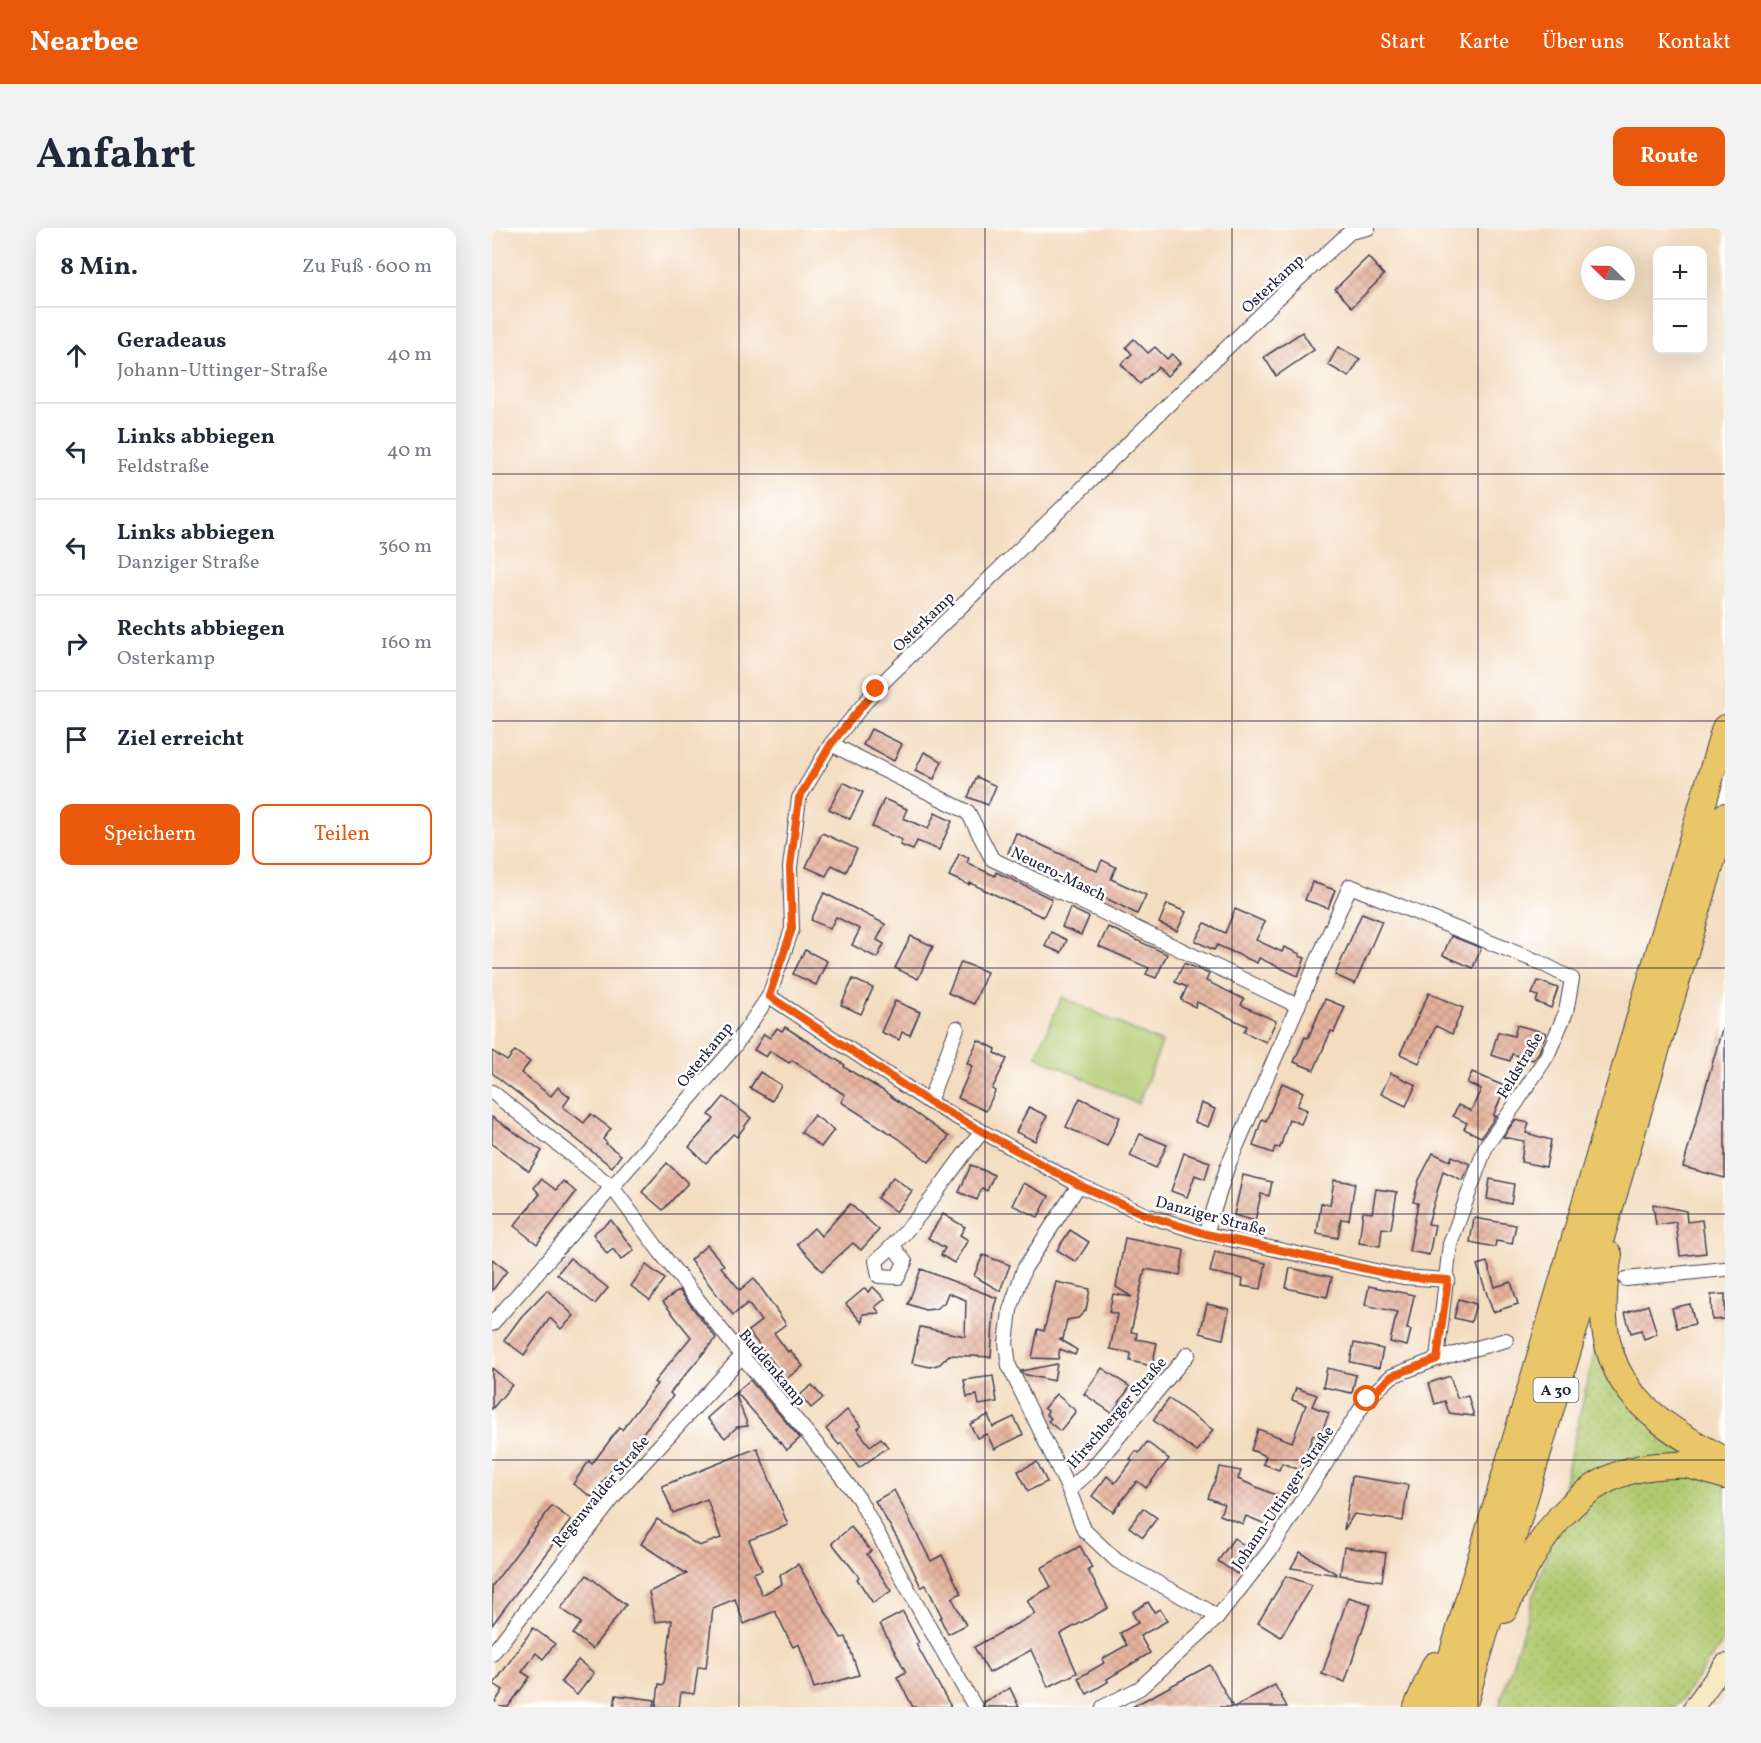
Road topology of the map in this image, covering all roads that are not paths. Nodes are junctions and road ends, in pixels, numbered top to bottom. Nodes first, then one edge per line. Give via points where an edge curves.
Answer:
1 (1368, 228) edge
2 (1725, 728) edge
3 (831, 744) junction
4 (1725, 816) edge
5 (769, 996) junction
6 (1298, 1006) junction
7 (957, 1028) dead end
8 (492, 1092) edge
9 (929, 1102) junction
10 (1637, 1110) junction
11 (982, 1132) junction
12 (1079, 1185) junction
13 (612, 1186) junction
14 (1206, 1234) junction
15 (893, 1246) dead end
16 (1725, 1269) edge
17 (1626, 1279) dead end
18 (1448, 1280) junction
19 (494, 1318) edge
20 (1506, 1340) dead end
21 (1188, 1354) dead end
22 (742, 1356) junction
23 (1437, 1359) junction
24 (1725, 1460) edge
25 (1725, 1476) edge
26 (1069, 1490) junction
27 (1480, 1560) junction
28 (1217, 1618) junction
29 (492, 1654) edge
30 (1725, 1664) edge
31 (1474, 1670) junction
32 (975, 1707) edge
33 (1102, 1707) edge
34 (1417, 1707) edge
35 (1437, 1707) edge
36 (1463, 1707) edge
37 (1694, 1707) edge

1 - 3 street, Osterkamp via 1350,232 1279,297 876,689
2 - 27 highway, A 30
3 - 5 street, Osterkamp via 799,798 790,867 792,929
3 - 6 street, Neuero-Masch via 968,812 992,859
4 - 10 highway, A 30
5 - 9 street, Danziger Straße
5 - 13 street, Osterkamp via 732,1050
6 - 14 street via 1227,1168
6 - 18 street, Feldstraße via 1350,886 1572,979 1566,1012 1547,1056 1486,1146 1450,1244
7 - 9 street
8 - 13 street, Buddenkamp
9 - 11 street, Danziger Straße
10 - 24 highway via 1604,1285 1604,1323 1612,1357 1621,1379 1658,1420
10 - 31 highway, A 30
11 - 12 street, Danziger Straße
11 - 15 street
12 - 14 street, Danziger Straße via 1146,1215
12 - 26 street, Hirschberger Straße via 1024,1269 1010,1310 1006,1343 1009,1366
13 - 19 street, Osterkamp via 534,1278
13 - 22 street, Buddenkamp
14 - 18 street, Danziger Straße via 1403,1277
16 - 17 street
18 - 23 street, Feldstraße
20 - 23 street, Johann-Uttinger-Straße
21 - 26 street, Hirschberger Straße via 1089,1472
22 - 29 street, Regenwalder Straße via 624,1484
22 - 32 street, Buddenkamp via 859,1499
23 - 28 street, Johann-Uttinger-Straße via 1392,1376 1367,1399 1271,1549
25 - 31 highway via 1683,1464 1640,1467 1602,1482 1572,1503 1544,1536
26 - 28 street, Hirschberger Straße via 1084,1530 1117,1561
27 - 34 highway
27 - 35 highway, A 30
28 - 33 street, Johann-Uttinger-Straße via 1140,1688
30 - 37 main road
31 - 36 highway, A 30

